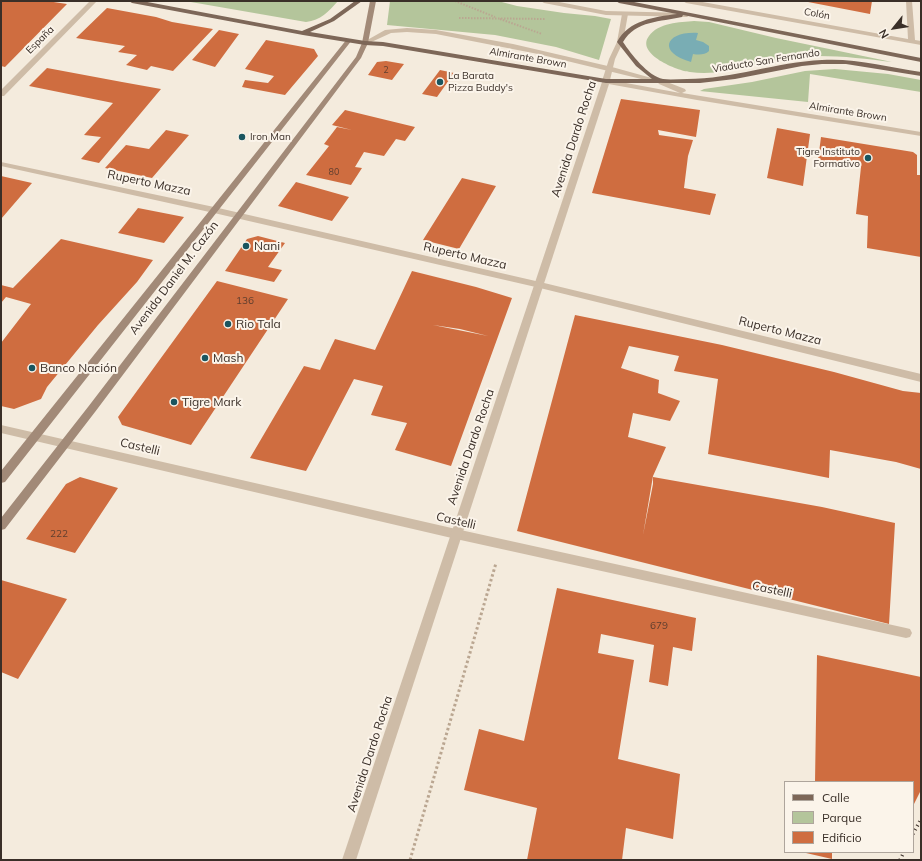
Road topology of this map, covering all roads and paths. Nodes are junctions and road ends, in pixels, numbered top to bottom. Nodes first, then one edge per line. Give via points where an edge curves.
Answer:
1 (94, 1) edge
2 (132, 1) edge
3 (359, 1) edge
4 (373, 1) edge
5 (455, 1) edge
6 (544, 1) edge
7 (619, 1) edge
8 (686, 1) edge
9 (909, 1) edge
10 (628, 2) edge
11 (625, 14) junction
12 (690, 15) junction
13 (457, 18) dead end
14 (497, 18) junction
15 (550, 20) dead end
16 (302, 33) junction
17 (547, 36) dead end
18 (349, 40) junction
19 (620, 42) junction
20 (912, 42) junction
21 (365, 43) junction
22 (921, 43) edge
23 (921, 60) edge
24 (610, 68) junction
25 (921, 74) edge
26 (606, 81) junction
27 (662, 82) junction
28 (1, 94) edge
29 (697, 98) junction
30 (921, 134) edge
31 (1, 164) edge
32 (214, 210) junction
33 (237, 215) junction
34 (540, 286) junction
35 (921, 378) edge
36 (1, 429) edge
37 (36, 436) junction
38 (66, 444) junction
39 (1, 479) edge
40 (1, 526) edge
41 (456, 534) junction
42 (502, 544) junction
43 (906, 633) dead end
44 (349, 860) edge
45 (410, 860) edge

1 - 28 street, España
2 - 16 main road, Almirante Brown
3 - 16 main road via 332,20
4 - 21 main road, Avenida Daniel M. Cazón
5 - 14 path
6 - 11 street via 606,13
7 - 10 main road
8 - 20 street, Colón
9 - 20 street
10 - 11 street, Avenida Dardo Rocha
10 - 12 main road
11 - 12 street
11 - 19 street, Avenida Dardo Rocha
12 - 19 main road via 647,22 634,27 622,36
12 - 23 main road, Viaducto San Fernando
13 - 14 path
14 - 15 path
14 - 17 path
16 - 18 main road, Almirante Brown
18 - 21 main road, Almirante Brown
18 - 32 main road, Avenida Daniel M. Cazón
19 - 24 street, Avenida Dardo Rocha
19 - 27 main road via 630,58 642,70
20 - 22 street, Colón
21 - 24 street via 389,32 404,30 446,34 506,44
21 - 26 main road, Almirante Brown
21 - 33 main road, Avenida Daniel M. Cazón via 359,57
24 - 26 street, Avenida Dardo Rocha
24 - 27 street
25 - 27 main road, Viaducto San Fernando via 846,62 822,62 735,77
26 - 27 main road, Viaducto San Fernando
26 - 29 street, Almirante Brown
26 - 34 street, Avenida Dardo Rocha
27 - 29 street
29 - 30 street, Almirante Brown
31 - 32 street, Ruperto Mazza
32 - 33 street, Ruperto Mazza
32 - 37 main road, Avenida Daniel M. Cazón
33 - 34 street, Ruperto Mazza
33 - 38 main road, Avenida Daniel M. Cazón
34 - 35 street, Ruperto Mazza
34 - 41 street, Avenida Dardo Rocha
36 - 37 street, Castelli
37 - 38 street, Castelli
37 - 39 main road, Avenida Daniel M. Cazón
38 - 40 main road, Avenida Daniel M. Cazón
38 - 41 street, Castelli
41 - 42 street, Castelli
41 - 44 street, Avenida Dardo Rocha
42 - 43 street, Castelli
42 - 45 path

